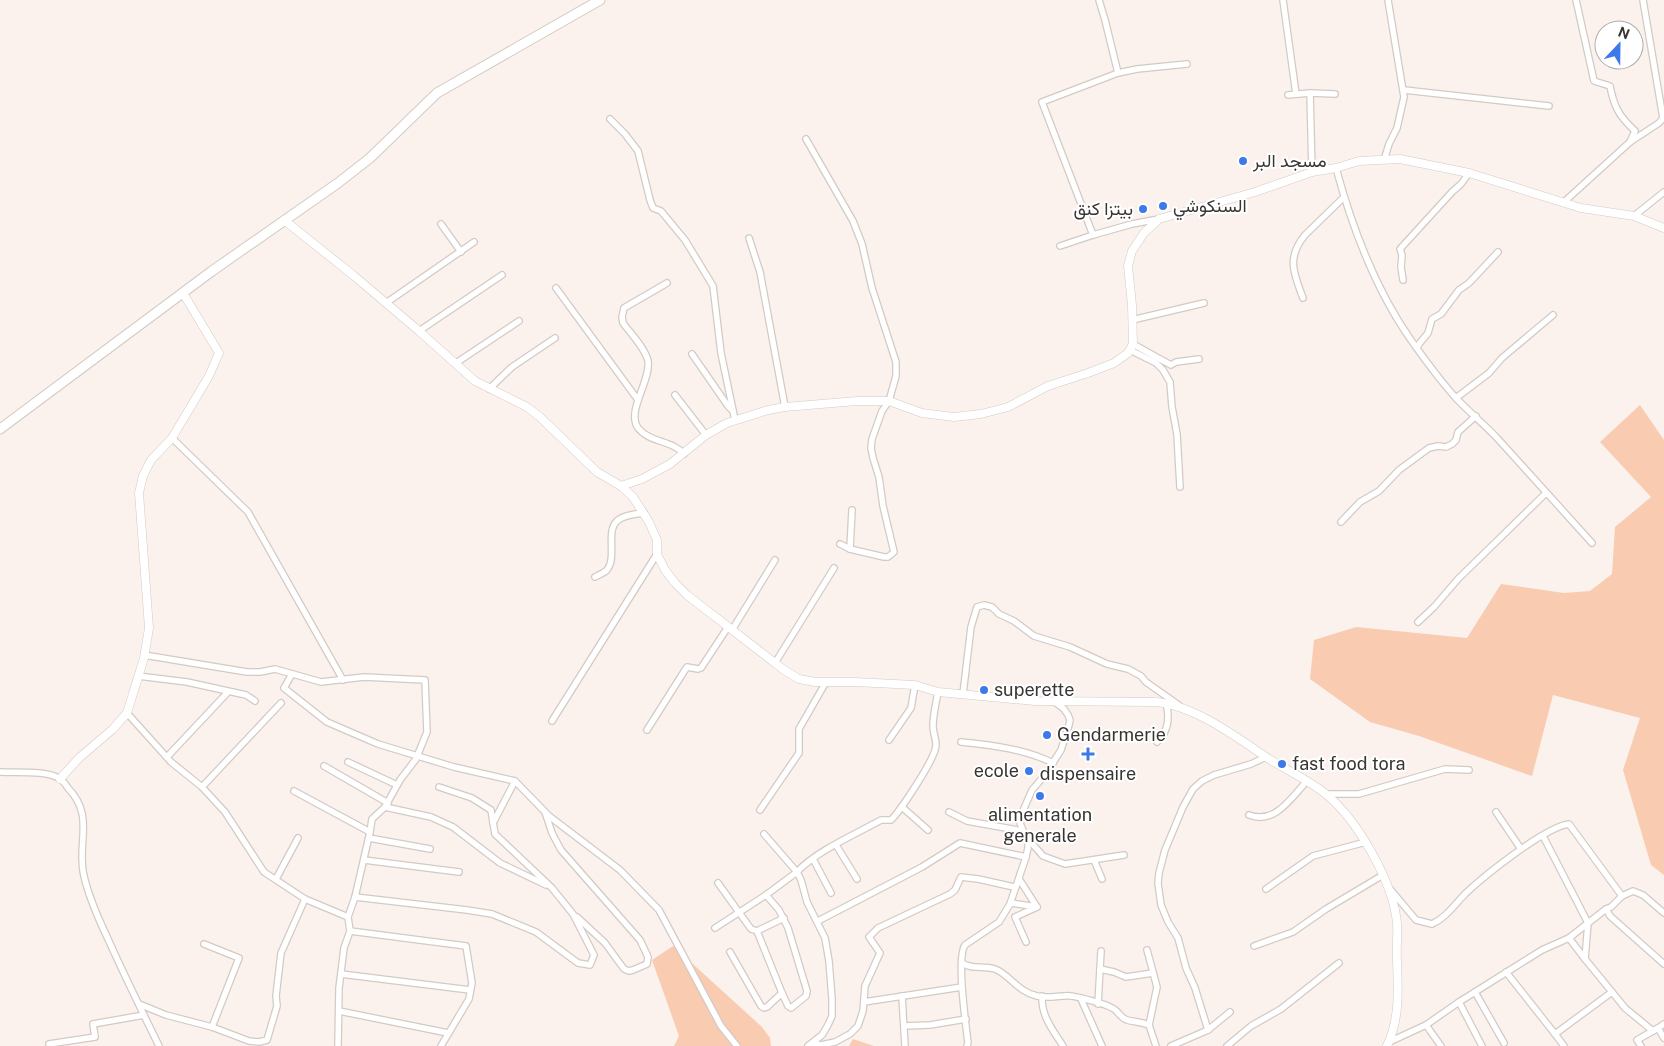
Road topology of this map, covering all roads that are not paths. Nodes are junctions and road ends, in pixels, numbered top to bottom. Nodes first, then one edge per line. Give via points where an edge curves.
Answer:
1 (600, 0) edge
2 (1098, 0) edge
3 (1283, 0) edge
4 (1388, 0) edge
5 (1576, 0) edge
6 (1643, 0) edge
7 (587, 4) edge
8 (1187, 64) dead end
9 (1118, 73) junction
10 (1404, 90) junction
11 (1310, 93) junction
12 (1296, 94) junction
13 (1335, 94) dead end
14 (1288, 95) dead end
15 (1549, 106) dead end
16 (1664, 118) edge
17 (610, 119) dead end
18 (806, 139) dead end
19 (1630, 142) junction
20 (1384, 160) junction
21 (1336, 168) junction
22 (1312, 172) junction
23 (1468, 173) junction
24 (1664, 192) edge
25 (1344, 197) junction
26 (1564, 202) junction
27 (1634, 216) junction
28 (1159, 219) junction
29 (284, 220) junction
30 (441, 224) dead end
31 (1664, 228) edge
32 (1093, 235) junction
33 (749, 238) dead end
34 (474, 242) dead end
35 (1060, 246) dead end
36 (461, 252) junction
37 (1498, 252) dead end
38 (502, 275) dead end
39 (1403, 280) dead end
40 (667, 284) dead end
41 (556, 288) dead end
42 (183, 293) junction
43 (1303, 298) dead end
44 (386, 303) junction
45 (1204, 303) dead end
46 (1553, 315) dead end
47 (1132, 320) junction
48 (519, 321) dead end
49 (420, 331) junction
50 (555, 338) dead end
51 (1132, 347) junction
52 (1417, 348) junction
53 (692, 354) dead end
54 (1199, 359) dead end
55 (456, 363) junction
56 (489, 389) junction
57 (676, 395) dead end
58 (1456, 398) junction
59 (638, 400) junction
60 (889, 402) junction
61 (784, 407) junction
62 (734, 411) junction
63 (1476, 416) junction
64 (735, 420) junction
65 (0, 429) edge
66 (706, 435) junction
67 (172, 438) junction
68 (684, 454) junction
69 (621, 486) junction
70 (1180, 487) dead end
71 (1546, 493) junction
72 (852, 510) dead end
73 (644, 513) junction
74 (1341, 522) dead end
75 (1592, 543) dead end
76 (840, 544) dead end
77 (850, 549) junction
78 (657, 554) junction
79 (775, 560) dead end
80 (834, 568) dead end
81 (595, 577) dead end
82 (1418, 622) dead end
83 (730, 628) junction
84 (144, 655) junction
85 (775, 663) junction
86 (292, 674) junction
87 (138, 676) junction
88 (343, 680) junction
89 (826, 682) junction
90 (915, 686) junction
91 (228, 692) junction
92 (938, 692) junction
93 (963, 694) junction
94 (255, 701) dead end
95 (281, 702) dead end
96 (1055, 702) junction
97 (1166, 703) junction
98 (1182, 707) junction
99 (127, 713) junction
100 (552, 721) dead end
101 (647, 730) dead end
102 (889, 740) dead end
103 (960, 742) dead end
104 (1157, 742) dead end
105 (417, 756) junction
106 (167, 757) junction
107 (1266, 757) junction
108 (348, 762) dead end
109 (1053, 763) junction
110 (324, 766) dead end
111 (1469, 770) dead end
112 (0, 772) edge
113 (60, 779) junction
114 (515, 781) junction
115 (1306, 781) junction
116 (397, 785) junction
117 (202, 787) junction
118 (439, 787) dead end
119 (294, 791) dead end
120 (1326, 794) junction
121 (386, 805) junction
122 (902, 807) junction
123 (760, 810) dead end
124 (545, 812) junction
125 (949, 812) dead end
126 (1496, 812) dead end
127 (1249, 815) dead end
128 (493, 824) junction
129 (928, 830) dead end
130 (1024, 833) junction
131 (764, 834) dead end
132 (370, 835) junction
133 (1543, 836) junction
134 (298, 838) dead end
135 (1366, 842) junction
136 (836, 845) junction
137 (430, 849) dead end
138 (1522, 849) junction
139 (1124, 855) dead end
140 (813, 858) junction
141 (1026, 858) junction
142 (364, 860) junction
143 (1094, 860) junction
144 (459, 872) dead end
145 (797, 872) junction
146 (276, 879) junction
147 (857, 879) dead end
148 (1102, 879) dead end
149 (1385, 879) junction
150 (1018, 882) junction
151 (718, 883) dead end
152 (552, 888) junction
153 (1266, 889) dead end
154 (831, 893) dead end
155 (766, 895) junction
156 (1622, 896) junction
157 (355, 897) junction
158 (305, 898) junction
159 (1010, 903) junction
160 (1037, 907) junction
161 (1606, 909) junction
162 (1007, 911) junction
163 (740, 912) junction
164 (1664, 912) edge
165 (573, 914) junction
166 (348, 917) junction
167 (1015, 917) junction
168 (784, 918) junction
169 (818, 921) junction
170 (1588, 924) junction
171 (715, 928) dead end
172 (350, 931) junction
173 (758, 931) junction
174 (1568, 938) junction
175 (1026, 942) dead end
176 (204, 944) dead end
177 (1254, 946) dead end
178 (1147, 950) dead end
179 (1100, 951) dead end
180 (730, 952) dead end
181 (1585, 959) junction
182 (962, 963) junction
183 (1339, 963) dead end
184 (1664, 964) edge
185 (1100, 969) junction
186 (1153, 972) junction
187 (1506, 972) junction
188 (341, 974) junction
189 (962, 987) junction
190 (470, 990) junction
191 (1475, 992) junction
192 (1612, 992) junction
193 (782, 993) junction
194 (902, 996) junction
195 (1042, 996) junction
196 (1081, 999) junction
197 (864, 1002) junction
198 (1459, 1002) junction
199 (139, 1004) junction
200 (1098, 1004) junction
201 (339, 1012) junction
202 (1230, 1012) dead end
203 (144, 1015) junction
204 (966, 1019) junction
205 (1149, 1025) junction
206 (1426, 1025) junction
207 (904, 1026) junction
208 (212, 1027) junction
209 (1659, 1028) edge
210 (1208, 1030) junction
211 (448, 1033) junction
212 (1555, 1034) junction
213 (1664, 1038) edge
214 (1504, 1043) dead end
215 (49, 1044) dead end
216 (57, 1044) edge
217 (810, 1044) edge
218 (1388, 1044) edge
219 (159, 1046) edge
220 (338, 1046) edge
221 (441, 1046) edge
222 (737, 1046) edge
223 (905, 1046) edge
224 (967, 1046) edge
225 (1063, 1046) edge
226 (1102, 1046) edge
227 (1156, 1046) edge
228 (1171, 1046) edge
229 (1227, 1046) edge
230 (1441, 1046) edge
231 (1482, 1046) edge
232 (1564, 1046) edge
233 (1641, 1046) edge

1 - 7 main road
2 - 9 street
3 - 12 street
4 - 10 street
5 - 19 street via 1594,81 1610,86 1621,118 1635,131
6 - 16 street
7 - 29 main road via 437,93 370,158
8 - 9 street
9 - 32 street via 1042,102
10 - 15 street
10 - 20 street via 1397,128
11 - 12 street
11 - 13 street
11 - 22 street
12 - 14 street
16 - 19 street
17 - 62 street via 638,151 653,208 661,211 685,240 713,286 721,353
18 - 60 street via 853,221 862,244 872,288 896,362
19 - 26 street
20 - 21 street via 1359,161
20 - 23 street via 1400,158
21 - 22 street
21 - 25 street
22 - 28 street
23 - 26 street
23 - 39 street via 1400,249
24 - 27 street
25 - 43 street via 1301,239 1293,258 1293,270
25 - 52 street via 1379,284
26 - 27 street via 1581,208
27 - 31 street
28 - 32 street
28 - 47 street via 1144,233 1129,258
29 - 42 main road
29 - 44 street
30 - 36 street
32 - 35 street
33 - 61 street via 760,272
34 - 36 street
36 - 44 street
37 - 52 street via 1441,314 1432,319 1428,333
38 - 49 street
40 - 59 street via 624,308 623,323 648,362
41 - 59 street
42 - 65 main road
42 - 67 street via 219,353
44 - 49 street
45 - 47 street
46 - 58 street
47 - 51 street
48 - 55 street
49 - 55 street
50 - 56 street via 512,367
51 - 54 street via 1171,365
51 - 60 street via 1114,363 1048,386 1008,407 980,414 954,417 922,413
51 - 70 street via 1156,363 1170,382
52 - 58 street
53 - 62 street
55 - 56 street
56 - 69 street via 527,407 597,472
57 - 66 street
58 - 63 street
59 - 68 street via 634,420 638,427 651,437 678,447
60 - 61 street via 857,401
60 - 77 street via 882,411 871,448 894,552 884,557
61 - 64 street
62 - 64 street
63 - 71 street
63 - 74 street via 1458,432 1452,444 1429,448 1399,470 1379,492 1360,502
64 - 66 street
66 - 68 street
67 - 84 street via 151,460 139,493 149,628
67 - 88 street via 248,512
68 - 69 street via 642,479
69 - 73 street via 633,496
71 - 75 street
71 - 82 street via 1458,578
72 - 77 street
73 - 78 street via 656,540
73 - 81 street via 615,523 610,566
76 - 77 street
78 - 83 street via 681,589
78 - 100 street
79 - 83 street
80 - 85 street
83 - 85 street
83 - 101 street via 701,668 687,667
84 - 86 street via 247,672 275,669
84 - 87 street
85 - 89 street via 799,679
86 - 88 street via 321,682
86 - 105 street via 284,688 327,722 378,744
87 - 91 street via 187,682
87 - 99 street
88 - 105 street via 364,677 425,680 427,732
89 - 90 street
89 - 123 street via 799,729 799,753
90 - 92 street
90 - 102 street via 911,708
91 - 94 street via 246,695
91 - 106 street
92 - 93 street
92 - 122 street via 933,720 935,750
93 - 96 street
93 - 98 street via 971,627 976,607 984,605 992,607 1034,636 1128,669
95 - 117 street
96 - 97 street
96 - 109 street via 1070,720 1061,750
97 - 98 street
97 - 104 street via 1167,725
98 - 107 street via 1226,730
99 - 106 street
99 - 113 street
103 - 109 street via 1016,751
105 - 114 street
105 - 116 street
106 - 117 street
107 - 115 street
107 - 210 street via 1214,775 1197,785 1183,807 1159,873 1161,905 1178,938
108 - 116 street
109 - 130 street via 1032,790 1021,819
110 - 121 street
111 - 120 street via 1445,769 1358,794
112 - 113 street
113 - 199 street via 76,795 83,815 83,870 88,889
114 - 124 street
114 - 128 street
115 - 120 street
115 - 127 street via 1273,815 1259,818
116 - 121 street
117 - 146 street via 225,812 264,872
118 - 128 street via 472,798 491,810
119 - 132 street
120 - 135 street
121 - 132 street via 372,819
121 - 152 street via 431,817 453,827 500,864
122 - 129 street
122 - 136 street via 891,820 882,820
124 - 165 street via 561,850 640,940 648,957 647,964 629,971 624,969 605,943
124 - 222 street via 620,870 659,910 721,1026
125 - 130 street via 967,821
126 - 138 street
128 - 152 street via 495,834
130 - 141 street via 1028,846
130 - 143 street via 1044,856 1065,864
131 - 145 street
132 - 137 street
132 - 142 street
133 - 138 street
133 - 156 street via 1565,824 1571,826
133 - 170 street
134 - 146 street
135 - 149 street
135 - 153 street via 1313,856
136 - 140 street
136 - 147 street
138 - 149 street via 1480,880 1442,919 1432,924 1416,920
139 - 143 street
140 - 145 street
140 - 154 street
141 - 150 street
141 - 169 street via 960,843 922,868
142 - 144 street
142 - 157 street
143 - 148 street
145 - 155 street
145 - 169 street via 807,902
146 - 158 street
149 - 177 street via 1326,909 1294,932
149 - 218 street via 1397,923 1399,1001
150 - 159 street
150 - 160 street
150 - 197 street via 1014,888 961,877 950,894 878,928 869,937 880,953 865,986
151 - 163 street
152 - 165 street
155 - 163 street
155 - 168 street
156 - 161 street
156 - 164 street via 1633,891
157 - 165 street via 492,914 536,932 578,963 590,965 594,955
157 - 166 street
158 - 166 street
158 - 208 street via 282,953 277,1006 267,1040 249,1041
159 - 160 street
159 - 162 street
160 - 167 street
161 - 170 street
161 - 184 street
162 - 167 street
162 - 182 street via 999,922 964,946
163 - 171 street
163 - 173 street via 751,929
166 - 172 street
167 - 175 street
168 - 173 street
168 - 193 street via 807,993 791,1008
169 - 217 street via 829,961 832,1010 826,1029
170 - 174 street
170 - 181 street
172 - 188 street
172 - 190 street via 466,946 472,983
173 - 193 street
174 - 181 street
174 - 187 street
176 - 208 street via 239,958
178 - 186 street
179 - 185 street
180 - 193 street via 761,1006 767,1007
181 - 192 street
182 - 189 street
182 - 195 street via 968,967 996,970 1025,992
183 - 229 street
185 - 186 street via 1126,977
185 - 200 street
186 - 205 street via 1158,987
187 - 191 street
187 - 212 street
188 - 190 street
188 - 201 street
189 - 194 street
189 - 204 street
190 - 211 street via 469,999
191 - 198 street
191 - 214 street
192 - 209 street via 1625,1008
192 - 212 street
194 - 197 street
194 - 207 street
195 - 196 street
195 - 225 street via 1046,1019
196 - 200 street
196 - 226 street
197 - 217 street via 862,1017 854,1030 835,1042
198 - 206 street
198 - 231 street
199 - 203 street
199 - 208 street
200 - 205 street via 1114,1008 1127,1020
201 - 211 street
201 - 220 street
202 - 210 street
203 - 216 street via 93,1024 95,1037
203 - 219 street
204 - 207 street
204 - 224 street
205 - 227 street
206 - 218 street
206 - 230 street
207 - 223 street
209 - 213 street
209 - 233 street via 1637,1040
210 - 228 street
211 - 221 street
212 - 232 street
215 - 216 street

